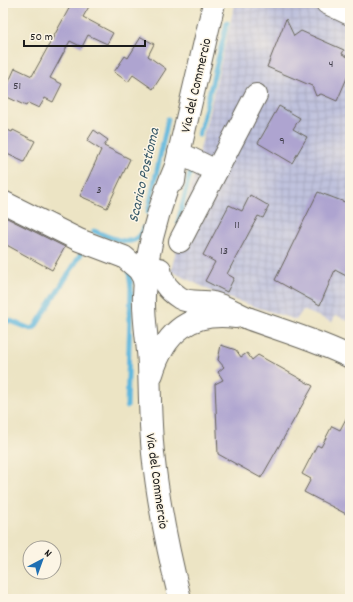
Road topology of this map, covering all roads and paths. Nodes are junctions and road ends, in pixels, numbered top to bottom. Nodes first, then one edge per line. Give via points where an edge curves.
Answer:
1 (214, 3) edge
2 (327, 3) edge
3 (350, 14) edge
4 (256, 95) dead end
5 (178, 160) junction
6 (216, 171) junction
7 (3, 202) edge
8 (180, 241) dead end
9 (151, 243) junction
10 (109, 251) junction
11 (153, 276) junction
12 (249, 318) junction
13 (350, 357) edge
14 (149, 372) junction
15 (180, 599) edge

1 - 5 street, Via del Commercio
2 - 3 street
4 - 6 street
5 - 6 street
5 - 9 street, Via del Commercio via 162,201
5 - 11 street, Via del Commercio
6 - 8 street
7 - 10 street
9 - 10 street via 148,248 140,251
9 - 11 street, Via del Commercio
10 - 11 street via 134,265 142,275
11 - 12 street via 161,278 172,292 182,299 213,303
11 - 14 street, Via del Commercio via 145,313
12 - 13 street via 313,340
12 - 14 street via 210,316 185,325 162,348
14 - 15 street, Via del Commercio via 157,486

